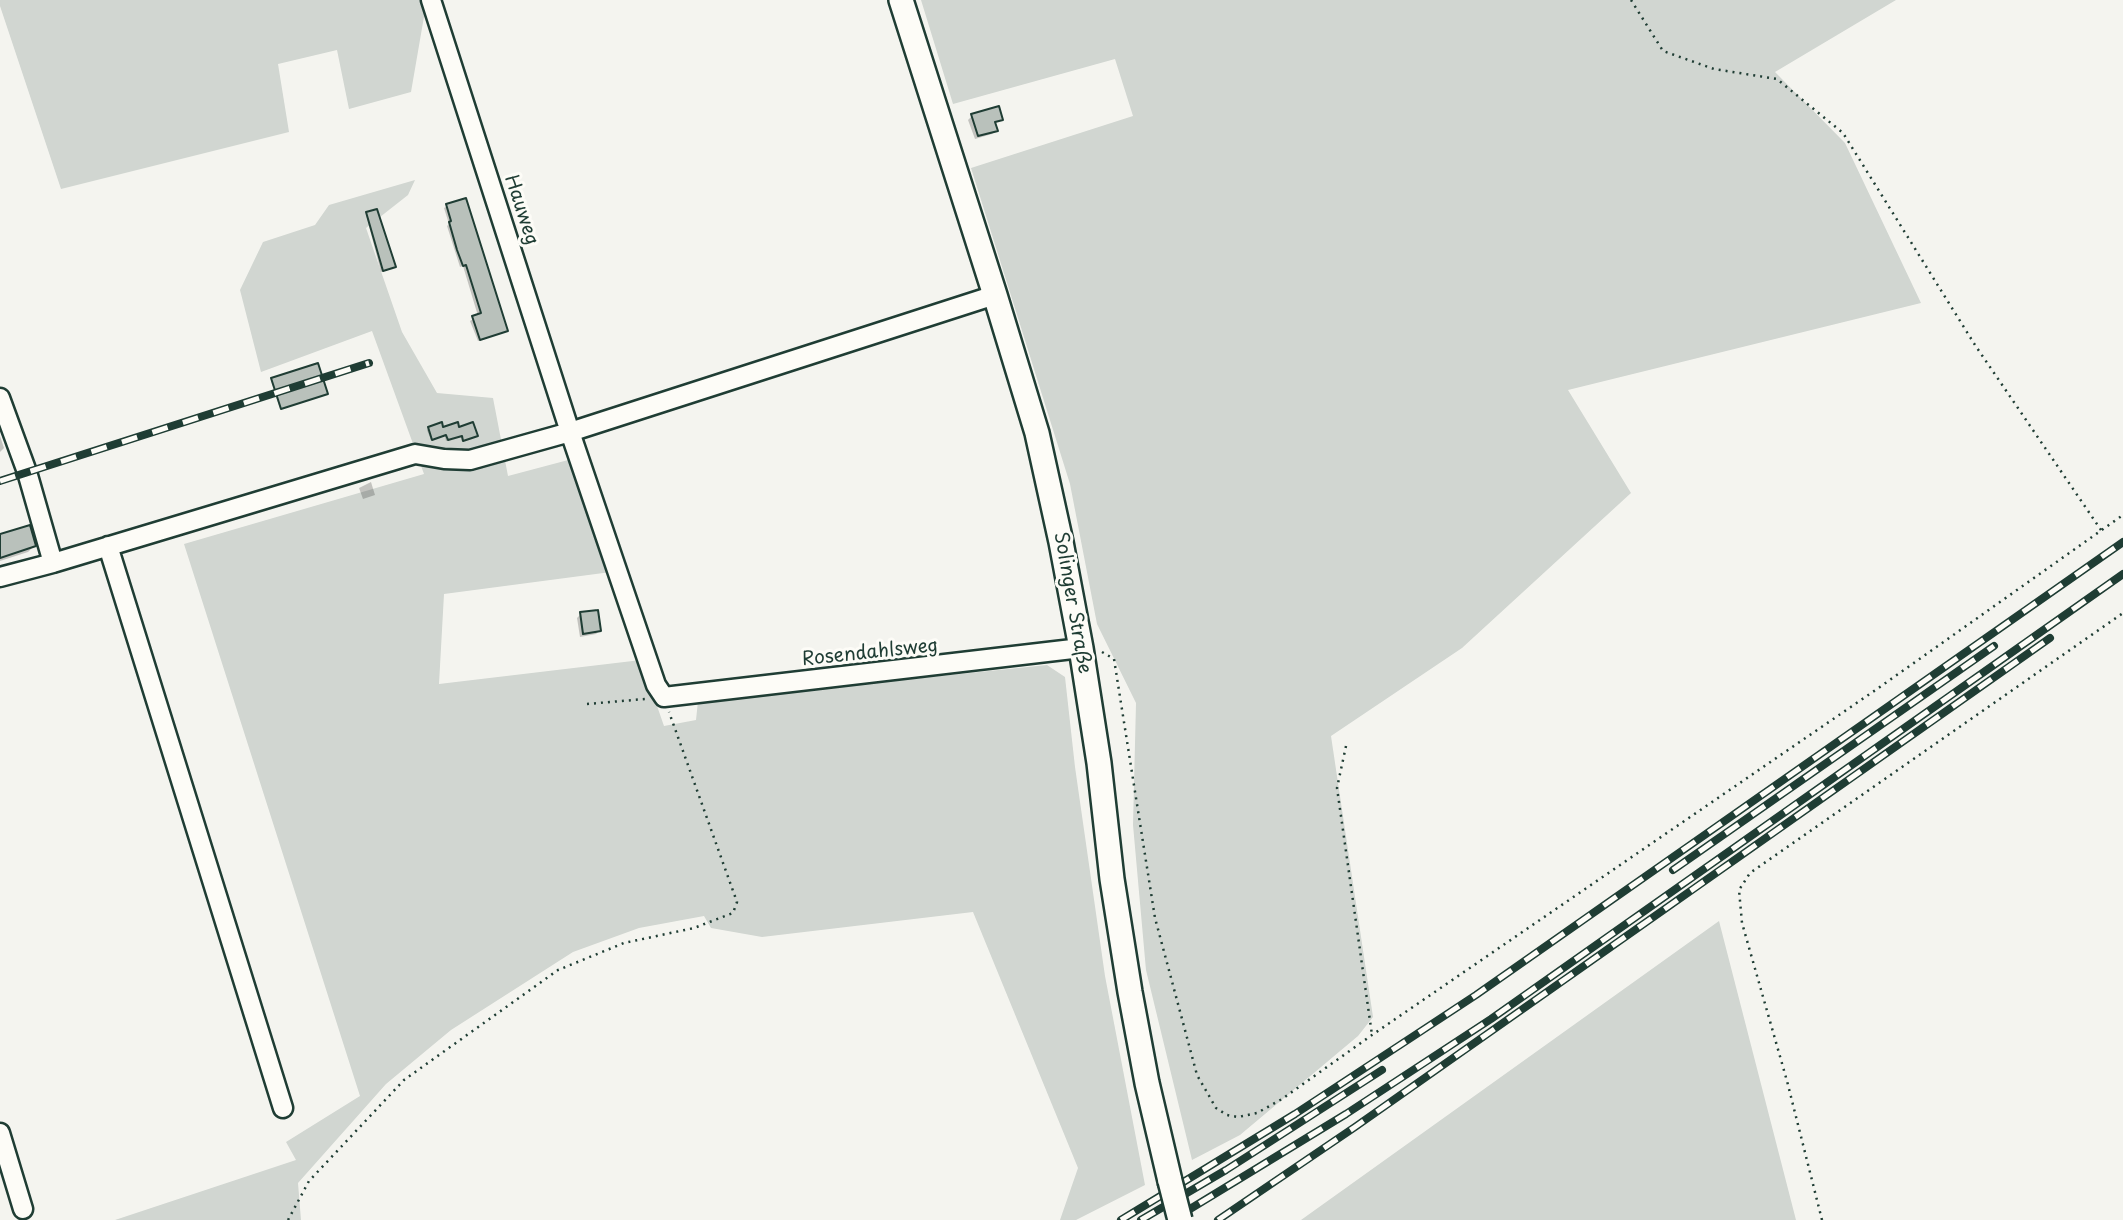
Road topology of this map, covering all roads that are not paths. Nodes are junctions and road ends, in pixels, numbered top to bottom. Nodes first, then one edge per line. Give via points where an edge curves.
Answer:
1 (431, 0) edge
2 (901, 0) edge
3 (995, 295) junction
4 (0, 398) edge
5 (570, 432) junction
6 (108, 546) junction
7 (53, 563) junction
8 (0, 577) edge
9 (1081, 648) junction
10 (664, 697) joint
11 (283, 1108) dead end
12 (0, 1133) edge
13 (23, 1209) dead end
14 (1180, 1220) edge

1 - 5 street, Hauweg
2 - 3 main road, Solinger Straße
3 - 5 street
3 - 9 main road, Solinger Straße via 1037,433
4 - 7 street
5 - 6 street via 470,460 415,454
5 - 10 street, Hauweg via 656,685
6 - 7 street
6 - 11 street
7 - 8 street
9 - 10 street, Rosendahlsweg
9 - 14 main road, Solinger Straße, bridge via 1130,992
12 - 13 street

